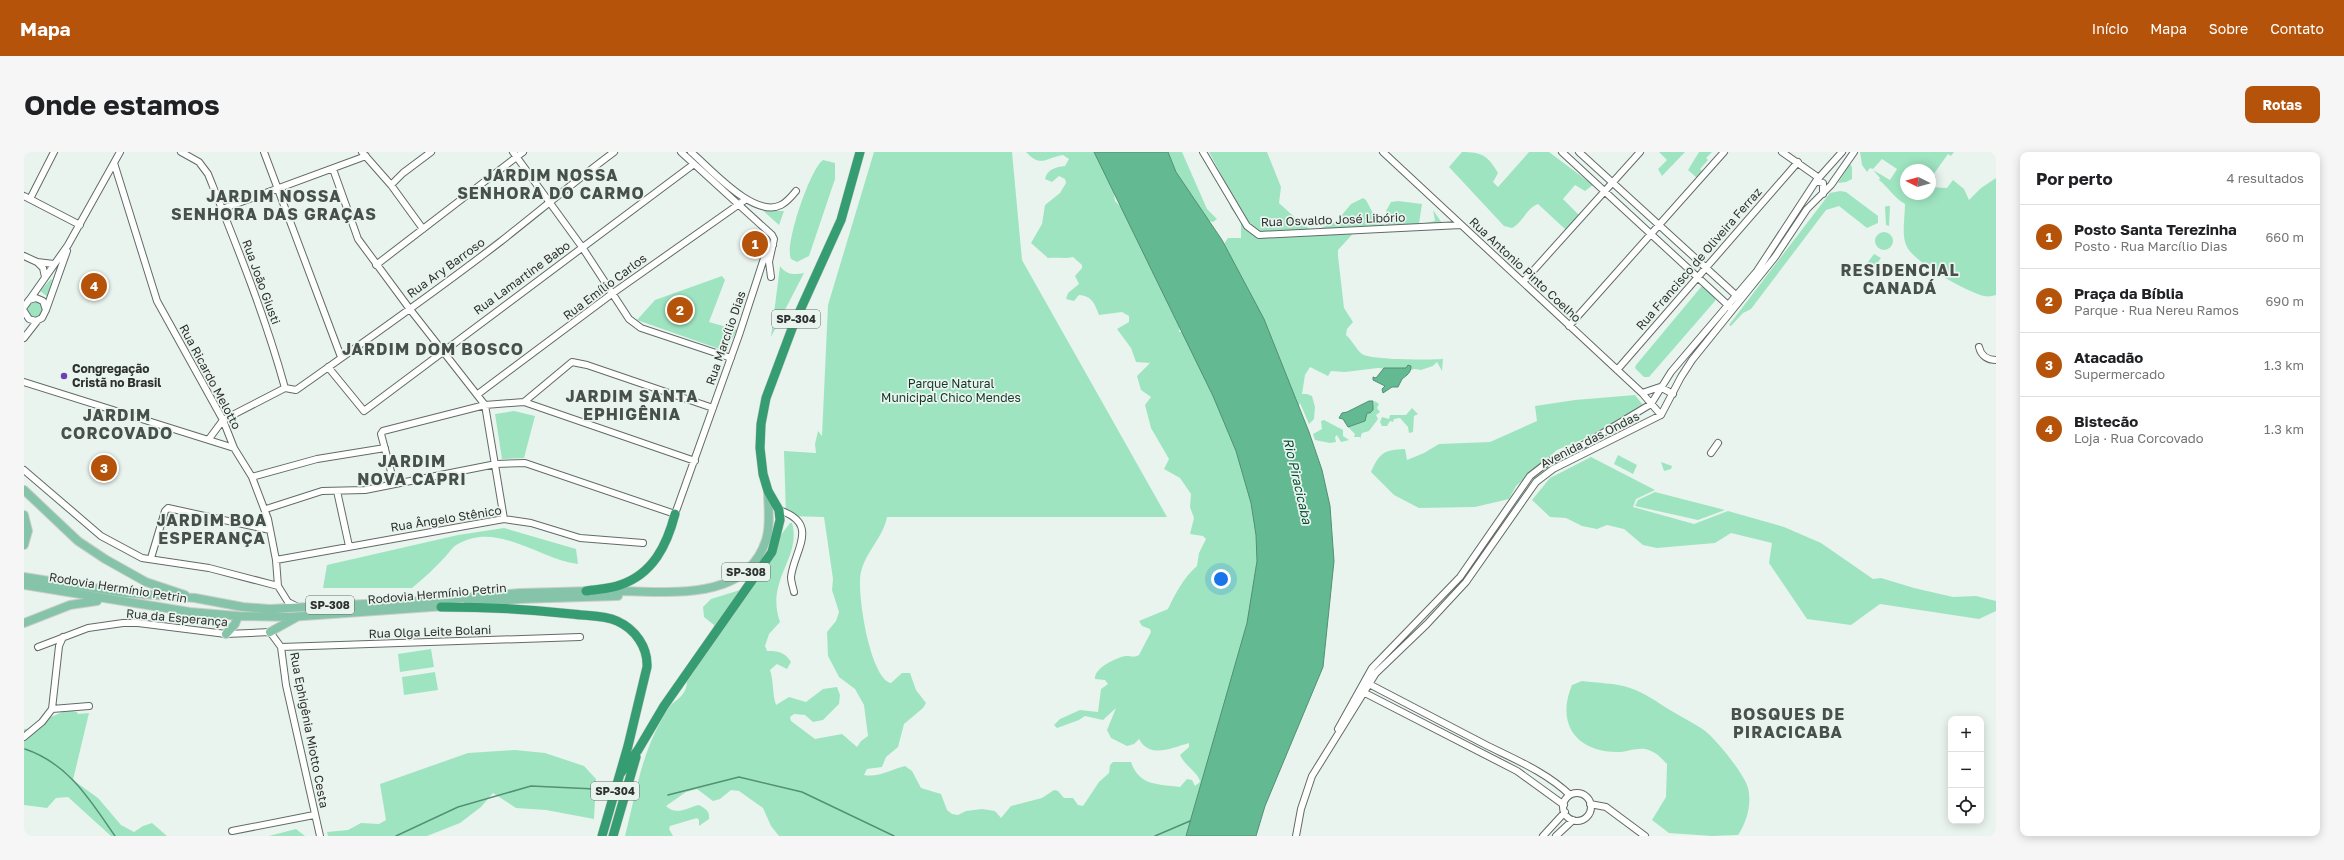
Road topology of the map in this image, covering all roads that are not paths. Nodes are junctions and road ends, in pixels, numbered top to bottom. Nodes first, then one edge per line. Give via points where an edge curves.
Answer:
1 (54, 152) edge
2 (120, 152) edge
3 (181, 152) edge
4 (264, 152) edge
5 (431, 152) edge
6 (523, 152) edge
7 (614, 152) edge
8 (681, 152) edge
9 (691, 152) edge
10 (860, 152) edge
11 (1203, 152) edge
12 (1383, 152) edge
13 (1562, 152) edge
14 (1579, 152) edge
15 (1640, 152) edge
16 (1724, 152) edge
17 (1782, 152) edge
18 (1854, 152) edge
19 (1841, 153) edge
20 (364, 154) edge
21 (515, 154) edge
22 (1798, 162) junction
23 (114, 163) junction
24 (694, 164) junction
25 (333, 168) junction
26 (1818, 180) junction
27 (1612, 182) junction
28 (391, 185) junction
29 (1831, 185) junction
30 (279, 189) junction
31 (796, 190) dead end
32 (1604, 191) junction
33 (1823, 194) junction
34 (27, 198) edge
35 (743, 202) junction
36 (548, 203) junction
37 (222, 209) junction
38 (80, 225) junction
39 (1461, 225) junction
40 (1659, 225) junction
41 (423, 229) junction
42 (1651, 234) junction
43 (68, 245) junction
44 (773, 245) junction
45 (582, 247) junction
46 (24, 256) edge
47 (37, 262) junction
48 (54, 264) junction
49 (376, 265) junction
50 (1706, 268) junction
51 (45, 277) junction
52 (771, 277) dead end
53 (1698, 277) junction
54 (1523, 282) junction
55 (613, 293) junction
56 (1739, 298) junction
57 (30, 299) junction
58 (1728, 305) junction
59 (24, 308) edge
60 (409, 308) junction
61 (46, 310) junction
62 (1733, 310) junction
63 (24, 311) edge
64 (38, 320) junction
65 (1569, 326) junction
66 (24, 338) edge
67 (1979, 347) dead end
68 (443, 350) junction
69 (341, 357) junction
70 (731, 358) junction
71 (1996, 360) edge
72 (328, 367) junction
73 (1617, 370) junction
74 (25, 382) edge
75 (1660, 387) junction
76 (285, 388) junction
77 (1642, 393) junction
78 (478, 394) junction
79 (1672, 394) junction
80 (524, 402) junction
81 (1651, 404) junction
82 (486, 405) junction
83 (713, 408) junction
84 (1661, 415) junction
85 (223, 420) junction
86 (209, 439) junction
87 (1718, 443) dead end
88 (234, 448) junction
89 (385, 448) junction
90 (1710, 453) dead end
91 (695, 461) junction
92 (496, 464) junction
93 (24, 470) edge
94 (252, 477) junction
95 (394, 483) junction
96 (24, 490) edge
97 (336, 491) junction
98 (768, 491) junction
99 (266, 509) junction
100 (779, 510) junction
101 (677, 512) junction
102 (24, 515) edge
103 (504, 519) junction
104 (270, 530) junction
105 (642, 542) dead end
106 (24, 545) edge
107 (349, 546) junction
108 (151, 558) junction
109 (276, 560) junction
110 (24, 577) edge
111 (24, 585) edge
112 (278, 586) junction
113 (586, 591) junction
114 (638, 592) junction
115 (794, 592) dead end
116 (195, 598) junction
117 (141, 604) junction
118 (296, 606) junction
119 (442, 607) junction
120 (238, 616) junction
121 (300, 616) junction
122 (24, 623) edge
123 (270, 632) junction
124 (226, 634) junction
125 (63, 637) junction
126 (580, 637) dead end
127 (38, 647) dead end
128 (281, 647) junction
129 (1369, 684) junction
130 (1363, 692) junction
131 (89, 706) dead end
132 (52, 709) junction
133 (24, 737) edge
134 (1331, 745) junction
135 (1489, 746) junction
136 (638, 750) junction
137 (1483, 754) junction
138 (1522, 761) junction
139 (1517, 771) junction
140 (620, 774) junction
141 (1570, 795) junction
142 (1590, 804) junction
143 (1564, 809) junction
144 (314, 815) junction
145 (1573, 820) junction
146 (232, 831) dead end
147 (320, 836) edge
148 (602, 836) edge
149 (612, 836) edge
150 (1296, 836) edge
151 (1543, 836) edge
152 (1556, 836) edge
153 (1645, 836) edge

1 - 34 street
2 - 23 street
3 - 37 street, Rua João Giusti via 203,166
4 - 30 street
5 - 28 street
6 - 21 street
7 - 36 street, Rua Ary Barroso
8 - 24 street
9 - 35 street
10 - 98 highway, SP-304 via 841,220 793,326 766,398 760,448
11 - 39 street, Rua Osvaldo José Libório via 1247,226 1259,235
12 - 39 street, Rua Antonio Pinto Coelho
13 - 32 street
14 - 27 street
15 - 27 street
16 - 40 street
17 - 22 street
18 - 29 street, Avenida das Ondas
19 - 26 street, Avenida das Ondas
19 - 29 street via 1831,172 1834,176
20 - 25 street
20 - 28 street
21 - 36 street
21 - 41 street
22 - 26 street
22 - 50 street, Rua Francisco de Oliveira Ferraz
23 - 38 street
23 - 85 street, Rua Ricardo Melotto via 157,301
24 - 35 street
24 - 45 street, Rua Lamartine Babo
25 - 30 street
25 - 49 street via 358,239
26 - 33 street via 1823,183
26 - 56 street, Avenida das Ondas
27 - 32 street
27 - 40 street
28 - 41 street
29 - 33 street, Avenida das Ondas
30 - 37 street
30 - 69 street
31 - 35 street via 785,203 776,207
32 - 42 street
32 - 54 street
33 - 56 street, Avenida das Ondas via 1807,209 1776,257
34 - 38 street
35 - 44 street via 772,235
35 - 55 street, Rua Emílio Carlos
36 - 45 street
36 - 60 street, Rua Ary Barroso
37 - 76 street, Rua João Giusti via 275,352
38 - 43 street
39 - 54 street, Rua Antonio Pinto Coelho
40 - 42 street
40 - 50 street
41 - 49 street
42 - 53 street
42 - 65 street
43 - 48 street
43 - 61 street
44 - 52 street via 769,262
44 - 70 street, Rua Marcílio Dias via 767,249
45 - 55 street
45 - 68 street, Rua Lamartine Babo
46 - 47 street
47 - 48 street
47 - 51 street via 43,268
48 - 51 street
49 - 60 street
50 - 53 street, Rua Francisco de Oliveira Ferraz
50 - 56 street
51 - 57 street
53 - 58 street
53 - 73 street, Rua Francisco de Oliveira Ferraz
54 - 65 street, Rua Antonio Pinto Coelho
55 - 70 street via 629,319 641,328
55 - 78 street, Rua Emílio Carlos
56 - 58 street, Avenida das Ondas
56 - 62 street, Avenida das Ondas
57 - 59 street
57 - 61 street via 40,299
58 - 62 street
58 - 75 street, Avenida das Ondas
60 - 68 street
60 - 69 street, Rua Ary Barroso
61 - 64 street via 45,315
62 - 79 street, Avenida das Ondas via 1692,360
63 - 64 street via 29,319
64 - 66 street
65 - 73 street, Rua Antonio Pinto Coelho
67 - 71 street via 1985,357
68 - 72 street, Rua Lamartine Babo via 364,411
68 - 78 street
69 - 72 street, Rua Ary Barroso
70 - 83 street, Rua Marcílio Dias
72 - 76 street, Rua Ary Barroso via 296,390
73 - 77 street, Rua Antonio Pinto Coelho
74 - 86 street
75 - 77 street, Avenida das Ondas
75 - 79 street
75 - 81 street, Avenida das Ondas
76 - 85 street, Rua Ary Barroso
77 - 81 street, Rua Antonio Pinto Coelho
78 - 82 street
79 - 84 street, Avenida das Ondas
80 - 82 street
80 - 83 street via 569,363 576,362
80 - 91 street
81 - 84 street, Rua Antonio Pinto Coelho
81 - 134 street, Avenida das Ondas via 1573,451 1548,462 1530,476 1460,577 1372,668
82 - 89 street via 384,430 382,434
82 - 92 street
83 - 91 street, Rua Marcílio Dias
84 - 129 street, Avenida das Ondas via 1553,469 1536,482 1466,582 1376,673
85 - 86 street
85 - 88 street, Rua Ricardo Melotto
86 - 88 street
87 - 90 street
88 - 94 street, Rua Ricardo Melotto
89 - 94 street via 317,460
89 - 95 street
91 - 101 street, Rua Marcílio Dias
92 - 95 street
92 - 101 street via 536,466
92 - 103 street
93 - 108 street via 100,536 142,558
94 - 99 street, Rua Ricardo Melotto
95 - 97 street via 365,490
96 - 116 main road via 78,541 105,559 146,582
97 - 99 street via 322,491
97 - 107 street
98 - 100 highway
98 - 114 main road, Rodovia Hermínio Petrin / SP-308 via 768,528 760,555 735,580 716,587
99 - 104 street, Rua Ricardo Melotto
100 - 115 street via 791,514 798,520 802,534 791,578
100 - 136 highway via 778,536 772,552 664,706
101 - 113 highway via 670,535 661,552 647,569 620,585
102 - 106 main road via 28,532
103 - 105 street, Rua Ângelo Stênico via 531,522 580,538
103 - 107 street, Rua Ângelo Stênico
104 - 108 street via 168,508
104 - 109 street, Rua Ricardo Melotto
107 - 109 street, Rua Ângelo Stênico
108 - 112 street via 209,568
109 - 112 street, Rua Ricardo Melotto
110 - 116 main road, Rodovia Hermínio Petrin / SP-308 via 126,593
111 - 117 main road, Rodovia Hermínio Petrin / SP-308
112 - 118 street, Rua Ricardo Melotto via 288,602
113 - 114 main road, Rodovia Hermínio Petrin / SP-308
113 - 118 main road, Rodovia Hermínio Petrin / SP-308
114 - 119 main road, Rodovia Hermínio Petrin / SP-308 via 625,595 520,599
116 - 118 main road, Rodovia Hermínio Petrin / SP-308 via 243,607
117 - 120 main road, Rodovia Hermínio Petrin / SP-308
117 - 122 main road via 88,601 59,608
119 - 121 main road, Rodovia Hermínio Petrin / SP-308
119 - 140 highway, SP-304 via 498,607 599,617 611,619 630,628 644,648 647,660
120 - 121 main road, Rodovia Hermínio Petrin / SP-308
120 - 124 main road
121 - 123 main road
123 - 124 street, Rua da Esperança
123 - 128 street, Rua Ephigênia Miotto Cesta
124 - 125 street, Rua da Esperança via 123,623 88,628
125 - 127 street, Rua da Esperança
125 - 132 street
126 - 128 street, Rua Olga Leite Bolani
128 - 144 street, Rua Ephigênia Miotto Cesta via 286,685
129 - 130 street, Avenida das Ondas
129 - 135 street
130 - 134 street, Avenida das Ondas
130 - 137 street
131 - 132 street
132 - 133 street via 42,722
134 - 150 street, Avenida das Ondas via 1306,789
135 - 137 street
135 - 138 street
136 - 140 highway
136 - 149 highway, SP-304
137 - 139 street
138 - 139 street
138 - 141 street via 1561,786
139 - 143 street
140 - 148 highway, SP-304
141 - 142 street via 1584,795
141 - 143 street
142 - 145 street via 1587,816
142 - 153 street via 1606,807
143 - 145 street
143 - 151 street
144 - 146 street
144 - 147 street, Rua Ephigênia Miotto Cesta
145 - 152 street

